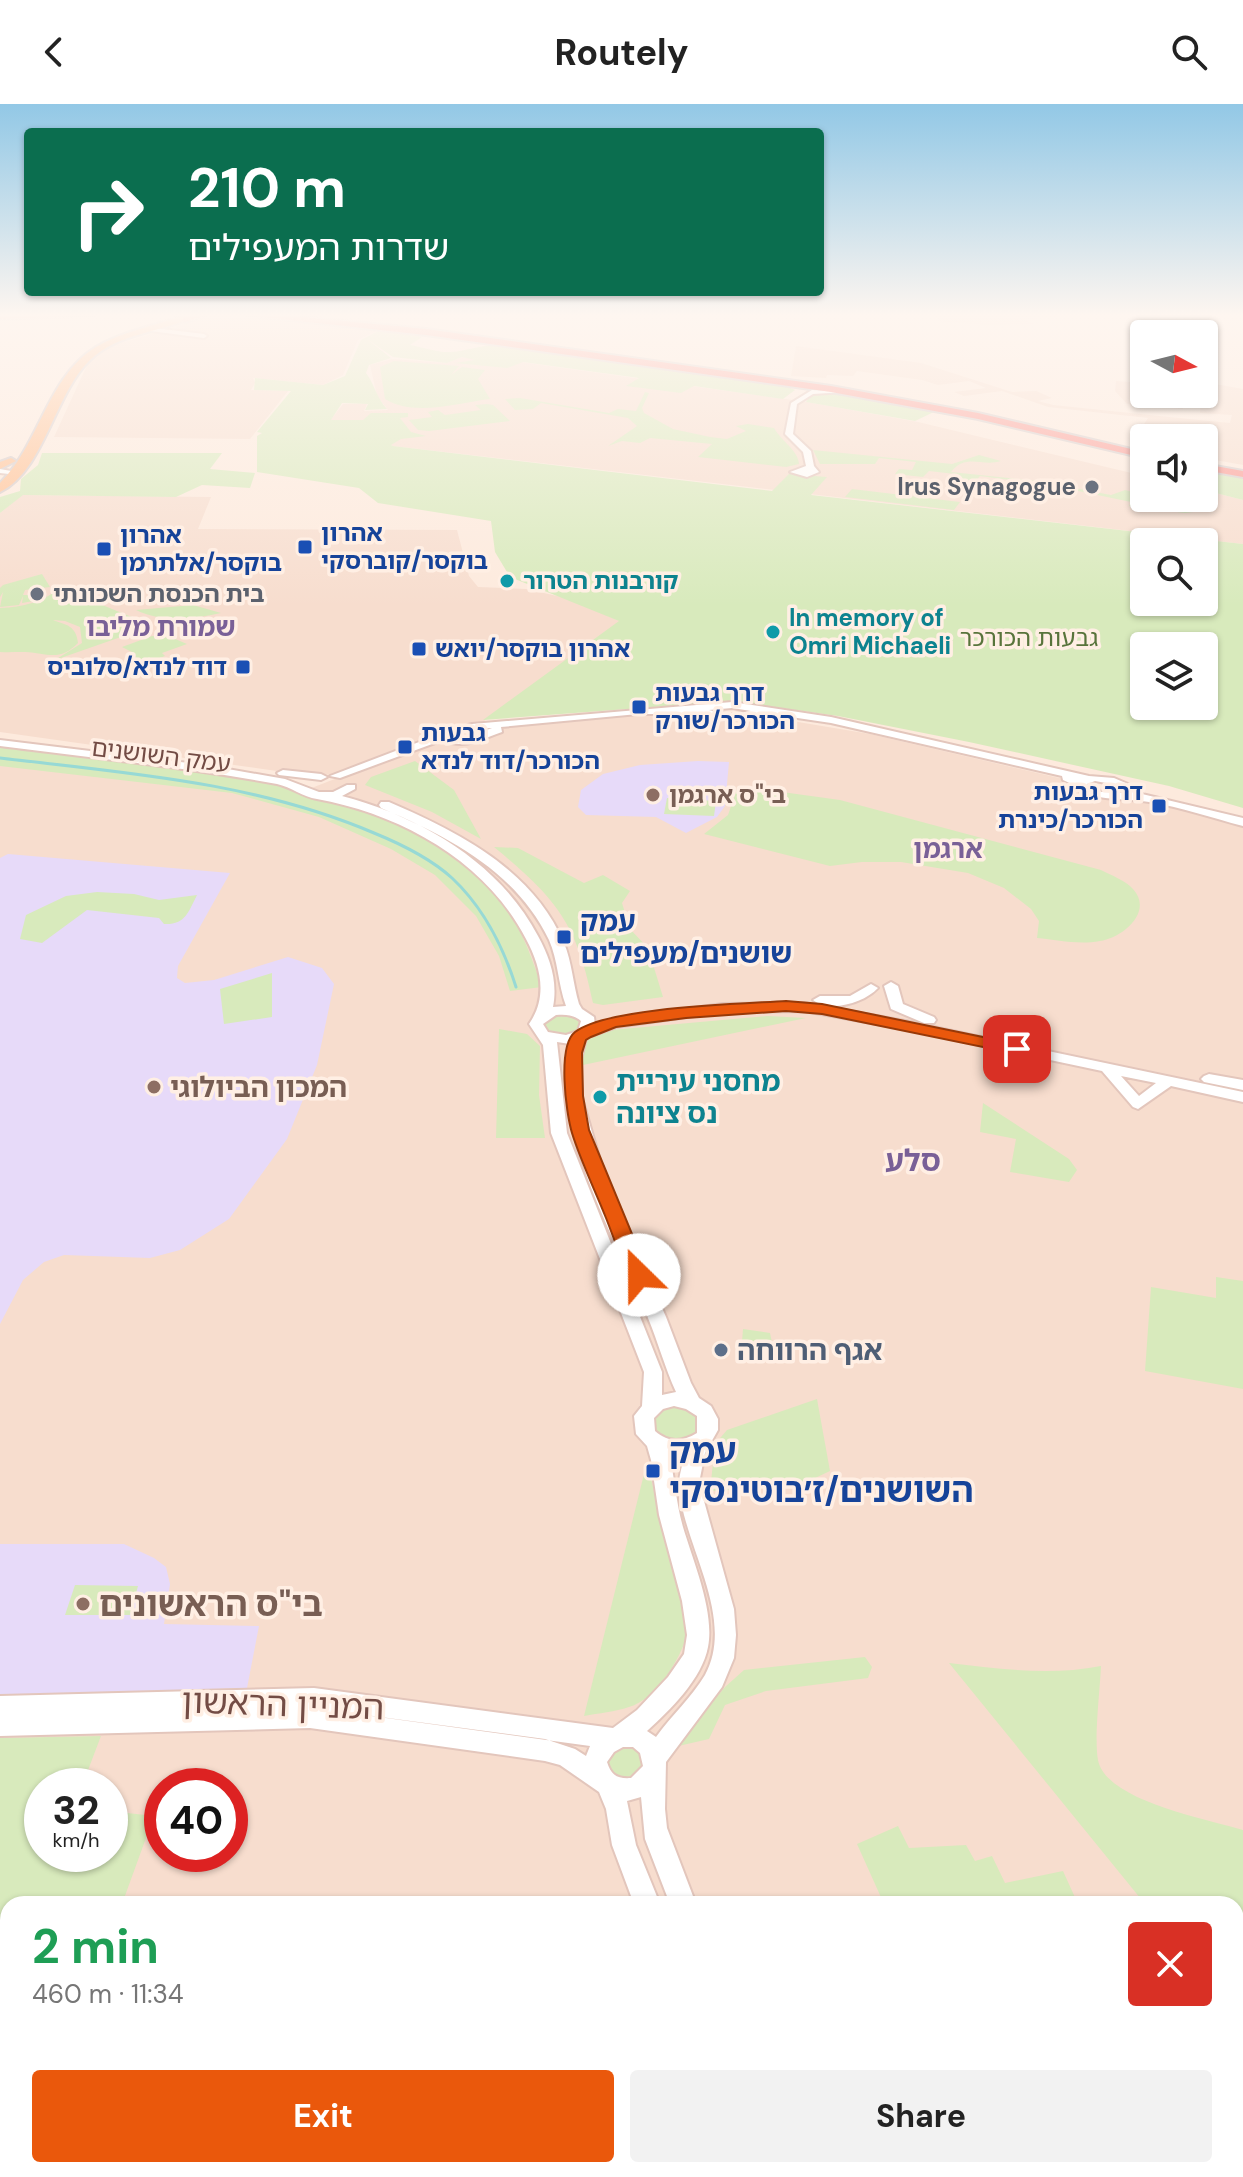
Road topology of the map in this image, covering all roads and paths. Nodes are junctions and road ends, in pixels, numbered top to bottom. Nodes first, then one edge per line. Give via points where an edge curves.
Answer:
1 (41, 412) edge
2 (53, 412) edge
3 (786, 412) edge
4 (793, 412) edge
5 (956, 412) edge
6 (982, 412) edge
7 (1130, 449) edge
8 (1130, 450) edge
9 (1218, 468) edge
10 (1, 472) edge
11 (1243, 472) edge
12 (18, 473) junction
13 (0, 489) edge
14 (535, 722) junction
15 (472, 727) junction
16 (0, 735) edge
17 (482, 736) junction
18 (450, 739) junction
19 (0, 743) edge
20 (336, 776) junction
21 (321, 777) junction
22 (1085, 781) junction
23 (351, 784) junction
24 (1121, 791) junction
25 (308, 792) junction
26 (327, 796) junction
27 (1243, 822) edge
28 (891, 986) dead end
29 (871, 988) dead end
30 (820, 1000) junction
31 (578, 1013) junction
32 (543, 1015) junction
33 (929, 1020) junction
34 (582, 1035) junction
35 (548, 1038) junction
36 (1101, 1067) junction
37 (1168, 1081) junction
38 (1243, 1085) edge
39 (1243, 1097) edge
40 (692, 1403) junction
41 (652, 1406) junction
42 (703, 1438) junction
43 (655, 1442) junction
44 (0, 1706) edge
45 (0, 1726) edge
46 (616, 1737) junction
47 (655, 1764) junction
48 (604, 1783) junction
49 (644, 1896) edge
50 (680, 1896) edge

1 - 10 main road
2 - 12 main road
3 - 4 street via 783,438 802,455 803,465 794,472 813,474 807,451 789,434
5 - 8 highway
6 - 7 highway
9 - 11 highway
10 - 12 street
12 - 13 main road
14 - 15 street
14 - 17 street
14 - 22 street via 678,710 719,710 730,718 744,711 808,717
15 - 17 street
15 - 18 street via 453,728
16 - 21 street, עמק השושנים
17 - 18 street via 473,741
18 - 20 street
18 - 23 street
19 - 25 street, עמק השושנים via 205,768 285,782
20 - 21 street, עמק השושנים
20 - 23 street
21 - 25 street via 307,784
22 - 24 street via 1110,779
22 - 24 street via 1084,790 1094,795
23 - 26 street via 342,793
23 - 31 street via 359,794 464,843 515,883 553,935 570,1002
24 - 27 street
25 - 26 street, עמק השושנים
26 - 32 street via 424,834 471,863 498,888 541,955 549,986
28 - 33 street via 896,1006
29 - 30 street via 853,1000
30 - 31 street via 750,997
30 - 33 street
31 - 32 street via 559,1010
31 - 34 street via 589,1023
32 - 35 street via 536,1028
33 - 38 street
34 - 35 street
34 - 36 street via 613,1023 686,1013 795,1006
34 - 40 street via 573,1053 583,1140
35 - 41 street via 559,1133 653,1372
36 - 37 street
36 - 37 street via 1115,1075 1138,1104
37 - 39 street
40 - 41 street via 674,1399
40 - 42 street via 708,1419
41 - 43 street via 643,1423
42 - 43 street via 680,1448
42 - 47 street via 689,1483 725,1618 726,1647 714,1680
43 - 46 street via 698,1644 673,1687 638,1726
44 - 46 street, המניין הראשון via 314,1698
45 - 48 street, המניין הראשון via 310,1718 545,1750 567,1757
46 - 47 street via 641,1740
46 - 48 street via 603,1744 595,1762
47 - 48 street via 639,1788 618,1790
47 - 50 street via 653,1821
48 - 49 street via 618,1809 624,1845

